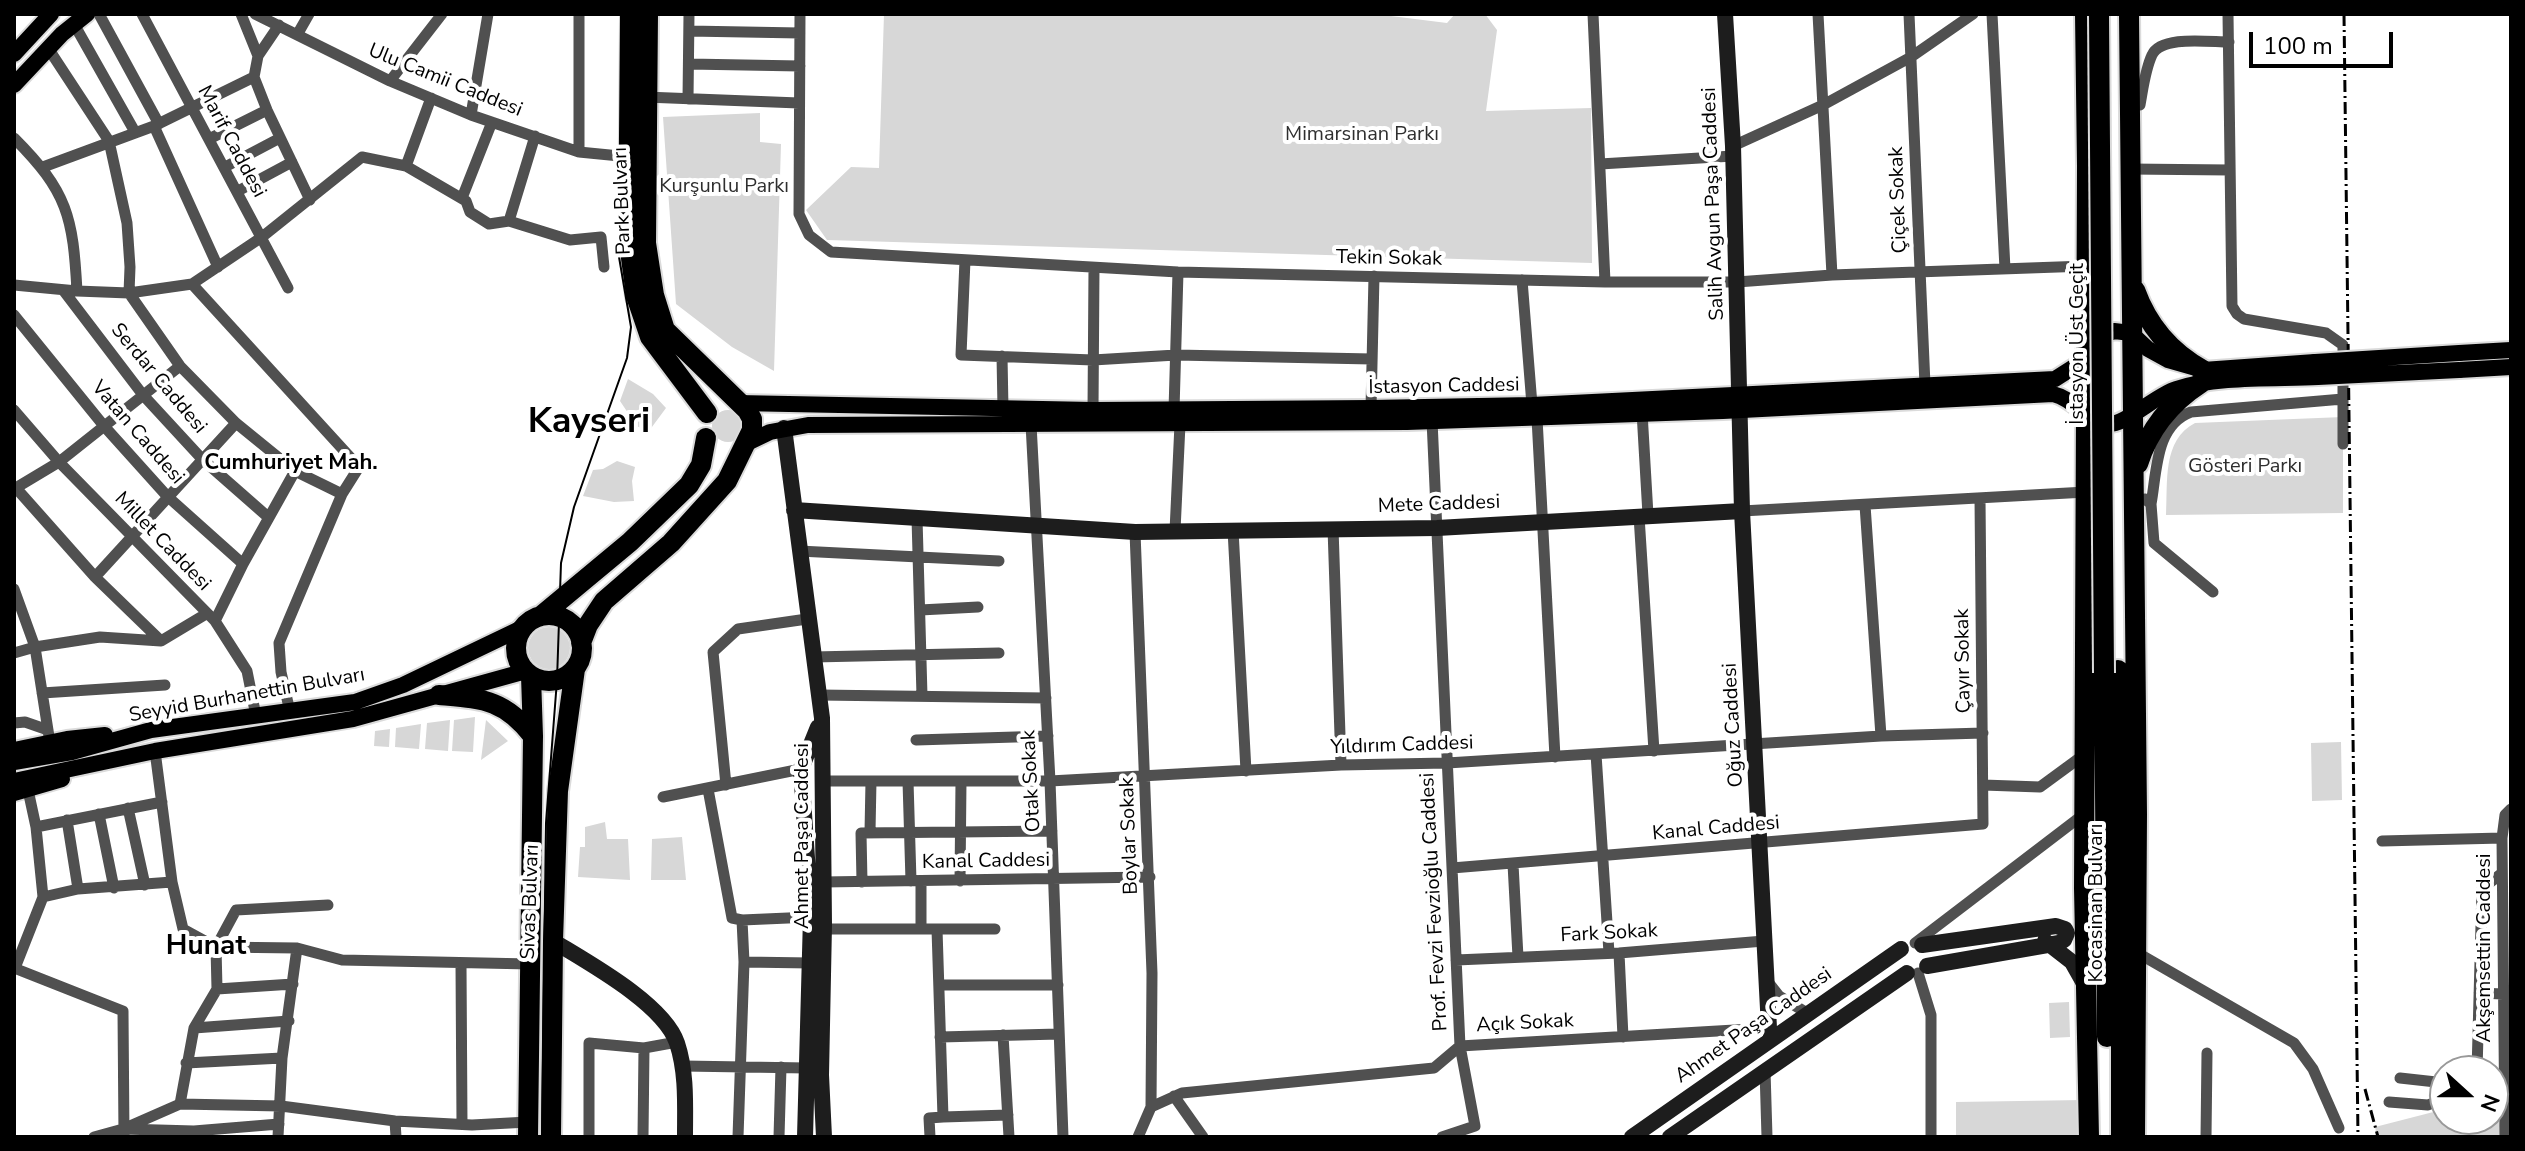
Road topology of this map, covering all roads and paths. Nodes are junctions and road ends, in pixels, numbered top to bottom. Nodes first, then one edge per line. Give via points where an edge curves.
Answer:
1 (99, 14) edge
2 (142, 14) edge
3 (241, 14) edge
4 (255, 14) edge
5 (309, 14) edge
6 (442, 14) edge
7 (488, 14) edge
8 (579, 14) edge
9 (631, 14) edge
10 (648, 14) edge
11 (689, 14) edge
12 (800, 14) edge
13 (1593, 14) edge
14 (1725, 14) edge
15 (1818, 14) edge
16 (1909, 14) edge
17 (1973, 14) edge
18 (1992, 14) edge
19 (2085, 14) edge
20 (2099, 14) edge
21 (2113, 14) edge
22 (2129, 14) edge
23 (2228, 14) edge
24 (49, 15) edge
25 (32, 21) edge
26 (74, 24) edge
27 (279, 25) junction
28 (689, 31) junction
29 (800, 33) junction
30 (297, 35) junction
31 (2229, 42) junction
32 (48, 48) junction
33 (14, 54) edge
34 (258, 56) junction
35 (1911, 57) junction
36 (689, 64) junction
37 (800, 66) junction
38 (254, 77) junction
39 (390, 81) junction
40 (14, 85) edge
41 (645, 97) junction
42 (431, 98) junction
43 (688, 99) junction
44 (799, 103) junction
45 (1823, 105) junction
46 (2140, 105) dead end
47 (192, 108) junction
48 (267, 110) junction
49 (471, 115) junction
50 (492, 122) junction
51 (156, 125) junction
52 (135, 132) junction
53 (535, 136) junction
54 (14, 138) edge
55 (280, 138) junction
56 (209, 139) junction
57 (109, 141) junction
58 (1733, 151) junction
59 (579, 152) junction
60 (630, 157) junction
61 (292, 162) junction
62 (1600, 164) junction
63 (406, 166) junction
64 (43, 167) junction
65 (225, 167) junction
66 (2129, 169) junction
67 (2230, 170) junction
68 (238, 191) junction
69 (462, 198) junction
70 (310, 200) junction
71 (509, 221) junction
72 (262, 237) junction
73 (965, 260) junction
74 (2130, 264) junction
75 (2086, 266) junction
76 (218, 267) junction
77 (604, 267) dead end
78 (1094, 268) junction
79 (2005, 269) junction
80 (1920, 271) junction
81 (1178, 272) junction
82 (1832, 275) junction
83 (1374, 276) junction
84 (1522, 280) junction
85 (1605, 282) junction
86 (1737, 282) junction
87 (192, 284) junction
88 (14, 285) edge
89 (288, 288) dead end
90 (63, 290) junction
91 (77, 291) junction
92 (129, 293) junction
93 (14, 315) edge
94 (2131, 333) junction
95 (2511, 350) edge
96 (2086, 352) junction
97 (1176, 355) junction
98 (1002, 356) junction
99 (1372, 359) junction
100 (1093, 360) junction
101 (180, 366) junction
102 (2511, 367) edge
103 (2317, 370) junction
104 (2202, 376) junction
105 (1925, 385) junction
106 (143, 395) junction
107 (2343, 399) junction
108 (1740, 402) junction
109 (738, 403) junction
110 (1371, 408) junction
111 (1003, 409) junction
112 (14, 410) edge
113 (1093, 410) junction
114 (1534, 412) junction
115 (1642, 412) junction
116 (707, 413) junction
117 (2086, 413) junction
118 (2134, 413) junction
119 (1177, 417) junction
120 (1432, 420) junction
121 (236, 423) junction
122 (1031, 424) junction
123 (104, 426) junction
124 (784, 428) junction
125 (706, 438) junction
126 (745, 444) junction
127 (2343, 444) dead end
128 (202, 459) junction
129 (59, 462) junction
130 (295, 471) junction
131 (15, 488) edge
132 (2134, 488) junction
133 (2086, 492) junction
134 (342, 494) junction
135 (167, 496) junction
136 (1980, 498) junction
137 (2151, 504) junction
138 (1865, 505) junction
139 (794, 510) junction
140 (1742, 511) junction
141 (1644, 516) junction
142 (268, 517) junction
143 (917, 518) junction
144 (1543, 520) junction
145 (1037, 526) junction
146 (1333, 528) junction
147 (1437, 528) junction
148 (1233, 530) junction
149 (1175, 531) junction
150 (1135, 532) junction
151 (132, 536) junction
152 (799, 551) junction
153 (918, 557) junction
154 (999, 561) dead end
155 (243, 564) junction
156 (95, 577) junction
157 (14, 589) edge
158 (2213, 592) dead end
159 (978, 607) dead end
160 (920, 610) junction
161 (18, 614) edge
162 (210, 618) junction
163 (807, 619) junction
164 (532, 622) junction
165 (161, 641) junction
166 (581, 643) junction
167 (35, 647) junction
168 (14, 653) edge
169 (999, 653) dead end
170 (921, 654) junction
171 (813, 657) junction
172 (575, 669) junction
173 (2111, 672) junction
174 (529, 673) junction
175 (165, 685) dead end
176 (42, 693) junction
177 (439, 695) junction
178 (819, 695) junction
179 (922, 696) junction
180 (1046, 698) junction
181 (290, 712) junction
182 (256, 716) junction
183 (822, 718) junction
184 (14, 723) edge
185 (151, 730) junction
186 (1983, 733) junction
187 (533, 736) junction
188 (1048, 736) junction
189 (1881, 736) junction
190 (49, 737) junction
191 (916, 740) dead end
192 (1755, 745) junction
193 (14, 750) edge
194 (155, 751) junction
195 (1654, 751) junction
196 (1596, 754) junction
197 (2085, 754) junction
198 (1555, 757) junction
199 (14, 762) edge
200 (1447, 763) junction
201 (1341, 765) junction
202 (801, 769) junction
203 (1246, 771) junction
204 (1146, 777) junction
205 (821, 781) junction
206 (871, 781) junction
207 (908, 781) junction
208 (961, 781) junction
209 (1050, 781) junction
210 (726, 785) junction
211 (1983, 785) junction
212 (19, 788) edge
213 (708, 789) junction
214 (663, 797) dead end
215 (162, 802) junction
216 (128, 808) junction
217 (2511, 809) edge
218 (2085, 813) junction
219 (99, 814) junction
220 (67, 820) junction
221 (1983, 824) joint
222 (36, 827) junction
223 (1052, 831) junction
224 (870, 832) junction
225 (910, 832) junction
226 (961, 832) junction
227 (2502, 838) junction
228 (2382, 841) dead end
229 (1759, 844) junction
230 (2105, 848) junction
231 (1602, 857) junction
232 (1513, 864) junction
233 (1452, 868) junction
234 (2121, 871) junction
235 (2502, 873) junction
236 (1150, 877) junction
237 (1054, 879) junction
238 (916, 881) junction
239 (960, 881) junction
240 (172, 882) junction
241 (823, 882) junction
242 (862, 882) junction
243 (145, 885) junction
244 (114, 888) junction
245 (78, 889) junction
246 (43, 897) junction
247 (328, 905) dead end
248 (742, 920) junction
249 (817, 923) junction
250 (921, 929) junction
251 (937, 929) junction
252 (995, 929) dead end
253 (553, 941) junction
254 (1764, 941) junction
255 (2048, 945) junction
256 (1912, 946) junction
257 (216, 947) junction
258 (297, 948) junction
259 (2136, 951) junction
260 (1614, 953) junction
261 (1518, 957) junction
262 (1456, 960) junction
263 (744, 962) junction
264 (811, 963) junction
265 (461, 964) junction
266 (530, 964) junction
267 (2480, 967) junction
268 (15, 968) edge
269 (2503, 968) junction
270 (1917, 971) junction
271 (1766, 980) junction
272 (293, 984) junction
273 (939, 985) junction
274 (1058, 985) junction
275 (2085, 986) junction
276 (217, 989) junction
277 (2479, 993) junction
278 (2503, 994) junction
279 (1807, 1013) junction
280 (2086, 1013) junction
281 (2136, 1019) junction
282 (289, 1021) junction
283 (194, 1028) junction
284 (1059, 1034) junction
285 (1003, 1035) junction
286 (940, 1037) junction
287 (1623, 1037) junction
288 (1767, 1037) junction
289 (677, 1042) junction
290 (1460, 1046) junction
291 (644, 1048) junction
292 (2207, 1053) dead end
293 (2477, 1055) edge
294 (2500, 1055) edge
295 (282, 1058) junction
296 (186, 1063) junction
297 (683, 1066) junction
298 (741, 1067) junction
299 (781, 1067) junction
300 (807, 1068) junction
301 (1765, 1070) junction
302 (2400, 1078) dead end
303 (2429, 1081) edge
304 (1174, 1096) junction
305 (2389, 1102) dead end
306 (180, 1104) junction
307 (2429, 1105) edge
308 (281, 1106) junction
309 (1151, 1107) junction
310 (1008, 1115) junction
311 (943, 1117) junction
312 (395, 1121) junction
313 (2339, 1128) dead end
314 (469, 1129) edge
315 (528, 1130) edge
316 (278, 1131) edge
317 (124, 1133) edge
318 (195, 1134) edge
319 (94, 1137) edge
320 (396, 1137) edge
321 (551, 1137) edge
322 (589, 1137) edge
323 (643, 1137) edge
324 (685, 1137) edge
325 (738, 1137) edge
326 (779, 1137) edge
327 (805, 1137) edge
328 (824, 1137) edge
329 (930, 1137) edge
330 (1009, 1137) edge
331 (1063, 1137) edge
332 (1138, 1137) edge
333 (1203, 1137) edge
334 (1442, 1137) edge
335 (1632, 1137) edge
336 (1670, 1137) edge
337 (1767, 1137) edge
338 (1931, 1137) edge
339 (2089, 1137) edge
340 (2108, 1137) edge
341 (2121, 1137) edge
342 (2135, 1137) edge
343 (2206, 1137) edge

1 - 51 street
2 - 47 street, Marif Caddesi
3 - 34 street
4 - 27 street, Ulu Camii Caddesi
5 - 30 street
6 - 39 street
7 - 49 street
8 - 59 street
9 - 60 highway, Park Bulvarı
10 - 41 highway, Park Bulvarı
11 - 28 street
12 - 29 street
13 - 62 street
14 - 58 street, Salih Avgun Paşa Caddesi
15 - 45 street
16 - 35 street, Çiçek Sokak
17 - 35 street
18 - 79 street
19 - 75 highway
20 - 173 highway, İstasyon Üst Geçit, bridge
21 - 173 highway, İstasyon Üst Geçit
22 - 66 highway
23 - 31 street
24 - 25 main road
24 - 26 main road
25 - 32 main road
25 - 33 main road
26 - 32 main road
26 - 52 street
27 - 30 street, Ulu Camii Caddesi
27 - 34 street
28 - 29 street
28 - 36 street
29 - 37 street
30 - 39 street, Ulu Camii Caddesi
31 - 46 street via 2169,42 2158,47
31 - 67 street
32 - 40 main road
32 - 57 street
34 - 38 street
35 - 45 street
35 - 80 street, Çiçek Sokak
36 - 37 street
36 - 43 street
37 - 44 street
38 - 47 street
38 - 48 street
39 - 42 street, Ulu Camii Caddesi
41 - 43 street
41 - 109 highway, Park Bulvarı via 646,243 654,295 665,330
42 - 49 street, Ulu Camii Caddesi
42 - 63 street
43 - 44 street
44 - 73 street, Tekin Sokak via 798,207 809,235 831,252
45 - 58 street
45 - 82 street
47 - 51 street
47 - 56 street, Marif Caddesi
48 - 55 street
48 - 56 street
49 - 50 street, Ulu Camii Caddesi
50 - 53 street, Ulu Camii Caddesi
50 - 69 street
51 - 52 street
51 - 76 street
52 - 57 street
53 - 59 street, Ulu Camii Caddesi
53 - 71 street
54 - 64 street
55 - 61 street
55 - 65 street
56 - 65 street, Marif Caddesi
57 - 64 street
57 - 92 street via 127,223
58 - 62 street
58 - 86 street, Salih Avgun Paşa Caddesi
59 - 60 street, Ulu Camii Caddesi
60 - 116 highway, Park Bulvarı via 629,243 636,296 650,337
61 - 68 street
61 - 70 street
62 - 85 street
63 - 69 street
63 - 70 street via 362,157
64 - 91 street via 58,190 74,236
65 - 68 street, Marif Caddesi
66 - 67 street
66 - 74 highway
67 - 107 street via 2234,311 2244,319 2326,333 2340,342
68 - 72 street, Marif Caddesi
69 - 71 street via 470,212 489,224
70 - 72 street
71 - 77 street via 570,240 601,237
72 - 76 street
72 - 89 street, Marif Caddesi
73 - 78 street, Tekin Sokak
73 - 98 street via 961,355
74 - 94 highway
74 - 104 highway via 2152,327
75 - 79 street, Tekin Sokak
75 - 96 highway
76 - 87 street
78 - 81 street, Tekin Sokak
78 - 100 street
79 - 80 street, Tekin Sokak
80 - 82 street, Tekin Sokak
80 - 105 street, Çiçek Sokak
81 - 83 street, Tekin Sokak
81 - 97 street
82 - 86 street, Tekin Sokak
83 - 84 street, Tekin Sokak
83 - 99 street
84 - 85 street, Tekin Sokak
84 - 114 street
85 - 86 street, Tekin Sokak
86 - 108 street, Salih Avgun Paşa Caddesi
87 - 92 street
87 - 134 street via 359,467
88 - 90 street
90 - 91 street
90 - 106 street, Serdar Caddesi
91 - 92 street
92 - 101 street
93 - 123 street, Vatan Caddesi
94 - 96 main road, İstasyon Caddesi via 2103,334
94 - 104 main road via 2148,349
94 - 118 highway
95 - 103 main road, bridge
96 - 105 main road, İstasyon Caddesi via 2055,379
96 - 117 highway
97 - 99 street
97 - 100 street
97 - 119 street
98 - 100 street
98 - 111 street
99 - 110 street
100 - 113 street
101 - 106 street
101 - 121 street
102 - 103 main road, bridge
103 - 104 main road
104 - 118 main road
104 - 132 highway via 2153,429
105 - 108 main road, İstasyon Caddesi
106 - 123 street
106 - 128 street, Serdar Caddesi
107 - 127 street
107 - 137 street via 2179,417 2164,434
108 - 114 main road, İstasyon Caddesi
108 - 115 main road, İstasyon Caddesi
108 - 117 main road, İstasyon Caddesi via 2053,394
108 - 140 street, Oğuz Caddesi
109 - 111 main road, İstasyon Caddesi
109 - 116 highway via 718,403
109 - 126 highway via 752,419
110 - 114 main road, İstasyon Caddesi
110 - 119 main road, İstasyon Caddesi
111 - 113 main road, İstasyon Caddesi
112 - 129 street, Millet Caddesi
113 - 119 main road, İstasyon Caddesi
114 - 115 main road, İstasyon Caddesi
114 - 120 main road, İstasyon Caddesi
114 - 144 street
115 - 141 street
116 - 125 highway
117 - 118 main road, İstasyon Caddesi via 2109,425
117 - 133 highway
118 - 132 highway
119 - 120 main road, İstasyon Caddesi
119 - 122 main road, İstasyon Caddesi
119 - 149 street
120 - 147 street, Prof. Fevzi Fevzioğlu Caddesi
121 - 128 street
121 - 130 street
122 - 124 main road, İstasyon Caddesi
122 - 145 street, Otak Sokak
123 - 129 street
123 - 135 street, Vatan Caddesi
124 - 126 main road, İstasyon Caddesi
124 - 139 street
125 - 126 highway via 724,450
125 - 164 highway via 701,465 689,485 630,542
126 - 166 highway via 727,481 671,543 604,601
128 - 135 street
128 - 142 street, Serdar Caddesi
129 - 131 street
129 - 151 street, Millet Caddesi
130 - 134 street
130 - 142 street
131 - 156 street
132 - 137 street
132 - 259 highway
133 - 136 street, Mete Caddesi
133 - 197 highway
134 - 181 street via 279,643
135 - 151 street
135 - 155 street, Vatan Caddesi
136 - 138 street, Mete Caddesi
136 - 186 street, Çayır Sokak
137 - 158 street via 2154,543
138 - 140 street, Mete Caddesi
138 - 189 street
139 - 143 street, Mete Caddesi
139 - 152 street
140 - 141 street, Mete Caddesi
140 - 192 street, Oğuz Caddesi
141 - 144 street, Mete Caddesi
141 - 195 street
142 - 155 street
143 - 145 street, Mete Caddesi
143 - 153 street
144 - 147 street, Mete Caddesi
144 - 198 street
145 - 150 street, Mete Caddesi
145 - 180 street, Otak Sokak
146 - 147 street, Mete Caddesi
146 - 148 street, Mete Caddesi
146 - 201 street
147 - 200 street, Prof. Fevzi Fevzioğlu Caddesi
148 - 149 street, Mete Caddesi
148 - 203 street
149 - 150 street, Mete Caddesi
150 - 204 street, Boylar Sokak
151 - 156 street
151 - 162 street, Millet Caddesi
152 - 153 street
152 - 163 street
153 - 154 street
153 - 160 street
155 - 162 street
156 - 165 street
157 - 161 street
159 - 160 street
160 - 170 street
161 - 167 street
162 - 165 street
162 - 182 street, Millet Caddesi via 247,671
163 - 171 street
163 - 210 street via 738,629 713,652
164 - 166 highway via 554,616 567,620
164 - 174 highway via 518,640 517,653
164 - 181 main road, Seyyid Burhanettin Bulvarı via 403,685 355,702
165 - 167 street via 100,637
166 - 172 highway
167 - 168 street
167 - 176 street
169 - 170 street
170 - 171 street
170 - 179 street
171 - 178 street
172 - 174 highway via 558,680
172 - 253 highway, Sivas Bulvarı via 558,791
173 - 230 highway, Kocasinan Bulvarı
173 - 234 highway, Kocasinan Bulvarı
174 - 177 main road, Seyyid Burhanettin Bulvarı
174 - 187 highway, Sivas Bulvarı
175 - 176 street
176 - 190 street
177 - 187 highway via 499,705
177 - 194 main road, Seyyid Burhanettin Bulvarı via 353,719
178 - 179 street
178 - 183 street
179 - 180 street
180 - 188 street, Otak Sokak
181 - 182 main road, Seyyid Burhanettin Bulvarı
182 - 185 main road, Seyyid Burhanettin Bulvarı
183 - 202 street, Ahmet Paşa Caddesi
183 - 205 street, Ahmet Paşa Caddesi
184 - 190 street via 25,722
185 - 190 main road
185 - 199 main road, Seyyid Burhanettin Bulvarı
186 - 189 street, Yıldırım Caddesi
186 - 211 street, Çayır Sokak
187 - 266 highway, Sivas Bulvarı
188 - 191 street
188 - 209 street, Otak Sokak
189 - 192 street, Yıldırım Caddesi
190 - 193 main road
192 - 195 street, Yıldırım Caddesi
192 - 229 street, Oğuz Caddesi
194 - 212 main road, Seyyid Burhanettin Bulvarı
194 - 215 street
195 - 196 street, Yıldırım Caddesi
196 - 198 street, Yıldırım Caddesi
196 - 231 street
197 - 211 street via 2040,787
197 - 218 highway
198 - 200 street, Yıldırım Caddesi
200 - 201 street, Yıldırım Caddesi
200 - 233 street, Prof. Fevzi Fevzioğlu Caddesi
201 - 203 street, Yıldırım Caddesi
202 - 210 street
202 - 249 street, Ahmet Paşa Caddesi
203 - 204 street, Yıldırım Caddesi
204 - 209 street, Yıldırım Caddesi
204 - 236 street, Boylar Sokak
205 - 206 street, Yıldırım Caddesi
205 - 241 street, Ahmet Paşa Caddesi
206 - 207 street, Yıldırım Caddesi
206 - 224 street
207 - 208 street, Yıldırım Caddesi
207 - 225 street
208 - 209 street, Yıldırım Caddesi
208 - 226 street
209 - 223 street, Otak Sokak
210 - 213 street
211 - 221 street, Çayır Sokak
212 - 222 street
213 - 214 street
213 - 248 street via 732,918
215 - 216 street
215 - 240 street
216 - 219 street
216 - 243 street
217 - 227 street, Akşemsettin Caddesi
218 - 256 street
218 - 275 highway
219 - 220 street
219 - 244 street
220 - 222 street
220 - 245 street
221 - 229 street, Kanal Caddesi
222 - 246 street
223 - 226 street
223 - 237 street, Otak Sokak
224 - 225 street
224 - 242 street via 861,833
225 - 226 street
225 - 238 street
226 - 239 street
227 - 228 street
227 - 235 street, Akşemsettin Caddesi
229 - 231 street, Kanal Caddesi
229 - 254 street, Oğuz Caddesi
230 - 280 highway
230 - 340 highway, Kocasinan Bulvarı
231 - 232 street, Kanal Caddesi
231 - 260 street
232 - 233 street, Kanal Caddesi
232 - 261 street
233 - 262 street, Prof. Fevzi Fevzioğlu Caddesi
234 - 281 highway
234 - 341 highway, Kocasinan Bulvarı
235 - 267 street via 2482,889
235 - 269 street, Akşemsettin Caddesi
236 - 237 street, Kanal Caddesi
236 - 309 street, Boylar Sokak
237 - 239 street, Kanal Caddesi
237 - 274 street, Otak Sokak
238 - 239 street, Kanal Caddesi
238 - 242 street, Kanal Caddesi
238 - 250 street
240 - 243 street
240 - 257 street via 183,929
241 - 242 street, Kanal Caddesi
241 - 249 street, Ahmet Paşa Caddesi
243 - 244 street
244 - 245 street
245 - 246 street
246 - 268 street
247 - 257 street via 236,910
248 - 249 street
248 - 263 street
249 - 250 street
249 - 264 street, Ahmet Paşa Caddesi
249 - 328 street, Ahmet Paşa Caddesi
250 - 251 street
251 - 252 street
251 - 273 street
253 - 289 street via 651,1007
253 - 321 highway, Sivas Bulvarı
254 - 260 street, Fark Sokak
254 - 271 street, Oğuz Caddesi
255 - 256 street, Ahmet Paşa Caddesi via 2047,927
255 - 270 street
255 - 275 street via 2072,962
256 - 270 street via 1928,953
256 - 270 street via 1898,961
256 - 279 street, Ahmet Paşa Caddesi
257 - 258 street
257 - 276 street
258 - 265 street via 342,960
258 - 272 street
259 - 281 highway
259 - 313 street via 2294,1043 2313,1069
260 - 261 street, Fark Sokak
260 - 287 street
261 - 262 street, Fark Sokak
262 - 290 street, Prof. Fevzi Fevzioğlu Caddesi
263 - 264 street
263 - 298 street
264 - 300 street, Ahmet Paşa Caddesi
265 - 266 street
265 - 314 street
266 - 315 highway, Sivas Bulvarı
267 - 269 street
267 - 277 street
268 - 317 street via 123,1011
269 - 278 street, Akşemsettin Caddesi
270 - 301 street
270 - 338 street via 1931,1015
271 - 279 street via 1779,996
271 - 288 street, Oğuz Caddesi
272 - 276 street
272 - 282 street
273 - 274 street
273 - 286 street
274 - 284 street, Otak Sokak
275 - 280 highway
276 - 283 street
277 - 278 street
277 - 293 street
278 - 294 street, Akşemsettin Caddesi
279 - 288 street, Ahmet Paşa Caddesi
280 - 339 highway
281 - 342 highway
282 - 283 street
282 - 295 street
283 - 296 street
284 - 285 street
284 - 331 street, Otak Sokak
285 - 286 street
285 - 310 street
286 - 311 street
287 - 288 street, Açık Sokak
287 - 290 street, Açık Sokak
288 - 301 street, Oğuz Caddesi
288 - 335 street, Ahmet Paşa Caddesi
289 - 291 street
289 - 297 street
290 - 304 street, Açık Sokak via 1434,1068
290 - 334 street, Prof. Fevzi Fevzioğlu Caddesi via 1475,1126
291 - 322 street via 589,1043
291 - 323 street
292 - 343 street
295 - 296 street
295 - 308 street
296 - 306 street
297 - 298 street
297 - 324 street
298 - 299 street
298 - 325 street
299 - 300 street
299 - 326 street
300 - 327 street, Ahmet Paşa Caddesi
301 - 336 street
301 - 337 street
302 - 303 street
304 - 309 street, Açık Sokak
304 - 333 street
305 - 307 street
306 - 308 street
306 - 317 street
308 - 312 street
308 - 316 street
309 - 332 street, Boylar Sokak
310 - 311 street
310 - 330 street
311 - 329 street via 929,1118
312 - 314 street
312 - 320 street
314 - 315 street
316 - 318 street
317 - 318 street
317 - 319 street

